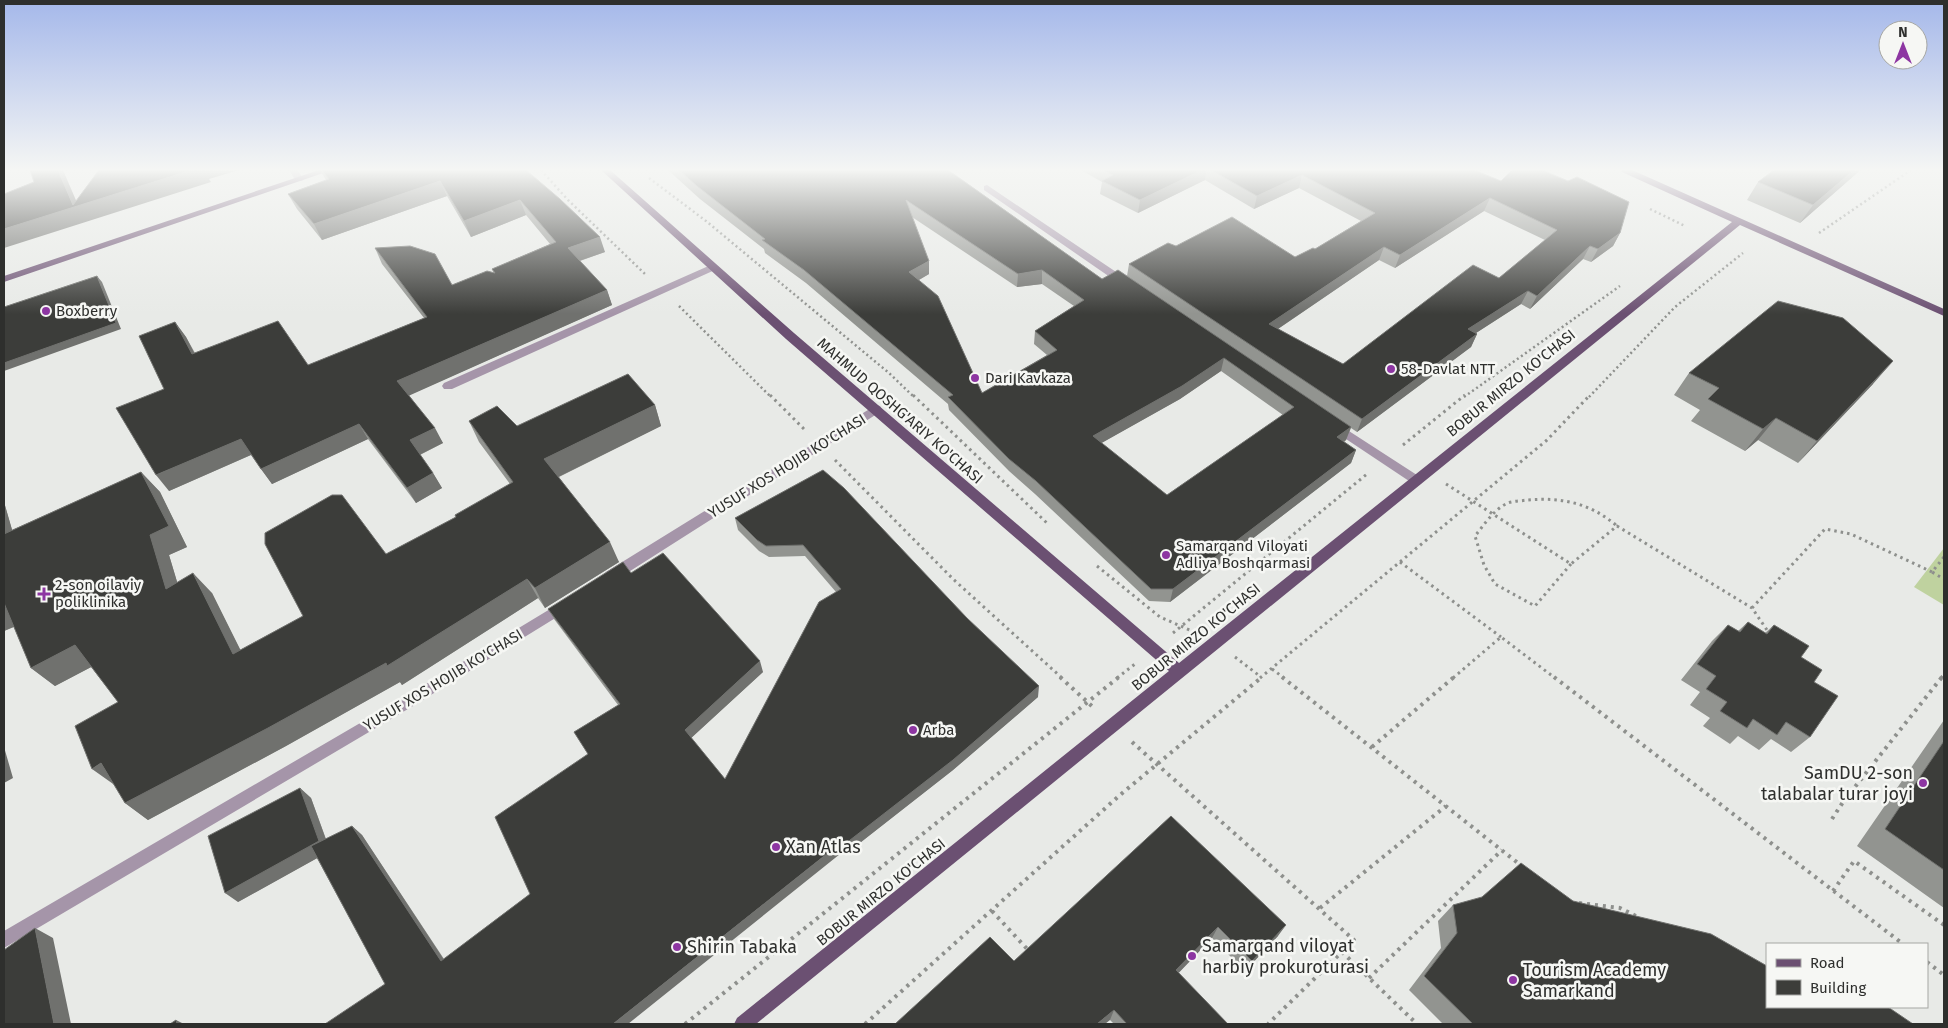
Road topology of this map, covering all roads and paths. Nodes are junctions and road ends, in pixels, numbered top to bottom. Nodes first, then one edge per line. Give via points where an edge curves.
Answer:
1 (183, 218) edge
2 (658, 218) edge
3 (702, 218) edge
4 (1030, 218) edge
5 (1669, 218) edge
6 (1735, 218) edge
7 (1841, 218) edge
8 (1740, 220) junction
9 (1686, 226) dead end
10 (1799, 247) junction
11 (1743, 254) dead end
12 (713, 267) junction
13 (4, 278) edge
14 (1622, 284) dead end
15 (1130, 286) edge
16 (1944, 313) edge
17 (448, 386) dead end
18 (876, 409) junction
19 (1330, 422) edge
20 (1385, 460) junction
21 (1427, 472) junction
22 (1416, 480) junction
23 (1472, 502) junction
24 (1493, 515) junction
25 (1050, 526) dead end
26 (1617, 526) junction
27 (1944, 557) edge
28 (1400, 562) junction
29 (1094, 563) dead end
30 (1571, 564) junction
31 (1932, 572) junction
32 (1944, 579) edge
33 (602, 582) edge
34 (576, 598) edge
35 (1752, 608) junction
36 (1182, 627) junction
37 (1501, 637) junction
38 (1772, 638) edge
39 (1215, 642) junction
40 (1153, 649) junction
41 (1272, 669) junction
42 (1179, 671) junction
43 (1944, 674) edge
44 (1261, 678) junction
45 (1112, 724) junction
46 (1372, 747) junction
47 (1157, 764) junction
48 (1446, 806) junction
49 (1832, 819) dead end
50 (1502, 850) junction
51 (1525, 869) edge
52 (1833, 891) junction
53 (1572, 902) edge
54 (1320, 908) junction
55 (992, 910) junction
56 (1646, 921) edge
57 (1944, 925) edge
58 (4, 940) edge
59 (1902, 943) edge
60 (1342, 952) junction
61 (1032, 953) edge
62 (1928, 963) edge
63 (1944, 975) edge
64 (1369, 978) junction
65 (685, 1024) edge
66 (743, 1024) edge
67 (865, 1024) edge
68 (1268, 1024) edge
69 (1417, 1024) edge

1 - 13 main road
2 - 12 main road, MAHMUD QOSHG'ARIY KO'CHASI
3 - 25 path via 890,373
4 - 15 street
5 - 9 path
6 - 8 main road
7 - 10 path
8 - 10 main road
8 - 21 main road, BOBUR MIRZO KO'CHASI
10 - 16 main road
11 - 23 path via 1676,307 1546,440
12 - 17 street
12 - 18 main road, MAHMUD QOSHG'ARIY KO'CHASI
14 - 20 path via 1449,407
18 - 33 street, YUSUF XOS HOJIB KO'CHASI
18 - 40 main road, MAHMUD QOSHG'ARIY KO'CHASI
19 - 20 street
20 - 22 street
20 - 36 path
21 - 22 main road, BOBUR MIRZO KO'CHASI
21 - 23 path
22 - 39 main road, BOBUR MIRZO KO'CHASI
23 - 24 path
23 - 28 path
24 - 26 path via 1508,503 1554,499 1582,503 1604,514
24 - 30 path
24 - 30 path via 1475,536 1484,565 1495,584 1535,606
26 - 30 path
26 - 35 path
27 - 31 path
28 - 37 path
28 - 41 path
29 - 36 path via 1160,617
31 - 32 path
31 - 35 path via 1851,534 1825,529
34 - 58 street, YUSUF XOS HOJIB KO'CHASI via 408,702
35 - 38 path
36 - 39 path
36 - 40 path
37 - 46 path
37 - 52 path
39 - 42 main road, BOBUR MIRZO KO'CHASI
39 - 44 path
40 - 42 main road, MAHMUD QOSHG'ARIY KO'CHASI
40 - 65 path
41 - 44 path
41 - 46 path
42 - 45 main road, BOBUR MIRZO KO'CHASI
43 - 49 path
44 - 47 path
45 - 47 path
45 - 66 main road, BOBUR MIRZO KO'CHASI
46 - 48 path
47 - 54 path
47 - 55 path
48 - 50 path
48 - 54 path
50 - 51 path
50 - 64 path
52 - 57 path via 1854,861
52 - 59 path
53 - 56 path via 1620,908
54 - 60 path via 1354,940
55 - 61 path
55 - 67 path
60 - 64 path
60 - 68 path
62 - 63 path
64 - 69 path

